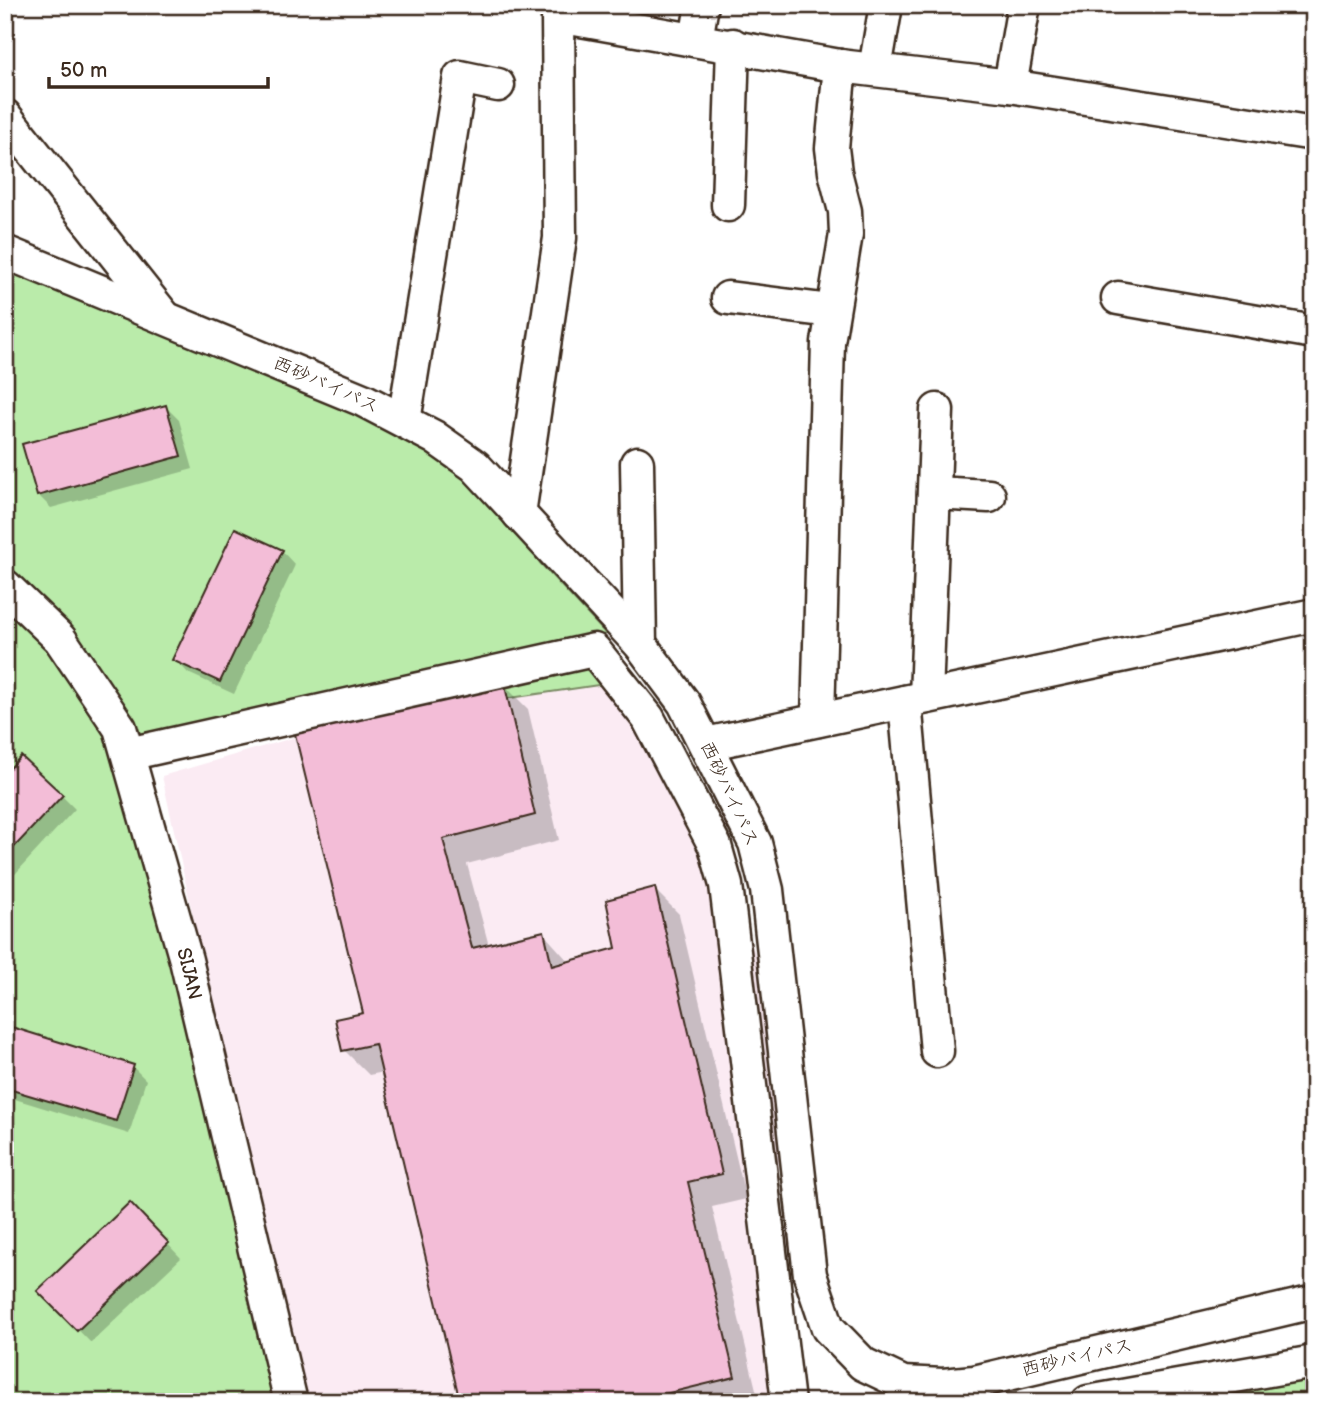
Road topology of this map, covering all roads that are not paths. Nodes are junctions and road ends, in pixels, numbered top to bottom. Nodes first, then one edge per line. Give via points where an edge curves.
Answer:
1 (702, 5) edge
2 (886, 5) edge
3 (1024, 5) edge
4 (696, 40) junction
5 (733, 46) junction
6 (840, 66) junction
7 (875, 69) junction
8 (498, 85) dead end
9 (1010, 86) junction
10 (5, 116) edge
11 (1314, 134) edge
12 (727, 205) dead end
13 (5, 252) edge
14 (727, 298) dead end
15 (1118, 298) dead end
16 (831, 311) junction
17 (164, 316) junction
18 (1314, 332) edge
19 (937, 410) dead end
20 (404, 421) junction
21 (637, 463) dead end
22 (934, 493) junction
23 (989, 496) dead end
24 (519, 514) junction
25 (5, 586) edge
26 (1314, 615) edge
27 (640, 644) junction
28 (916, 699) junction
29 (818, 720) junction
30 (706, 744) junction
31 (128, 754) junction
32 (937, 1051) dead end
33 (1314, 1302) edge
34 (1314, 1362) edge
35 (291, 1402) edge
36 (788, 1402) edge
37 (1088, 1402) edge

1 - 4 street
2 - 7 street
3 - 9 street
4 - 5 street
4 - 24 street via 558,16 560,238
5 - 6 street
5 - 12 street
6 - 7 street
6 - 16 street via 832,148 846,234
7 - 9 street
8 - 20 street via 460,77
9 - 11 street
10 - 17 street
13 - 17 street, 西砂バイパス
14 - 16 street
15 - 18 street
16 - 29 street
17 - 20 street, 西砂バイパス
19 - 22 street
20 - 24 street, 西砂バイパス via 475,466
21 - 27 street
22 - 23 street
22 - 28 street
24 - 27 street, 西砂バイパス
25 - 31 street, SIJAN via 60,639 120,728
26 - 28 street
27 - 30 street, 西砂バイパス via 684,704
28 - 29 street
28 - 32 street
29 - 30 street
30 - 33 street, 西砂バイパス via 755,843 767,890 810,1276 828,1328 863,1364 903,1383 974,1382
31 - 35 street, SIJAN via 186,960
31 - 36 street via 594,650 648,718 715,846 726,885
34 - 37 street

